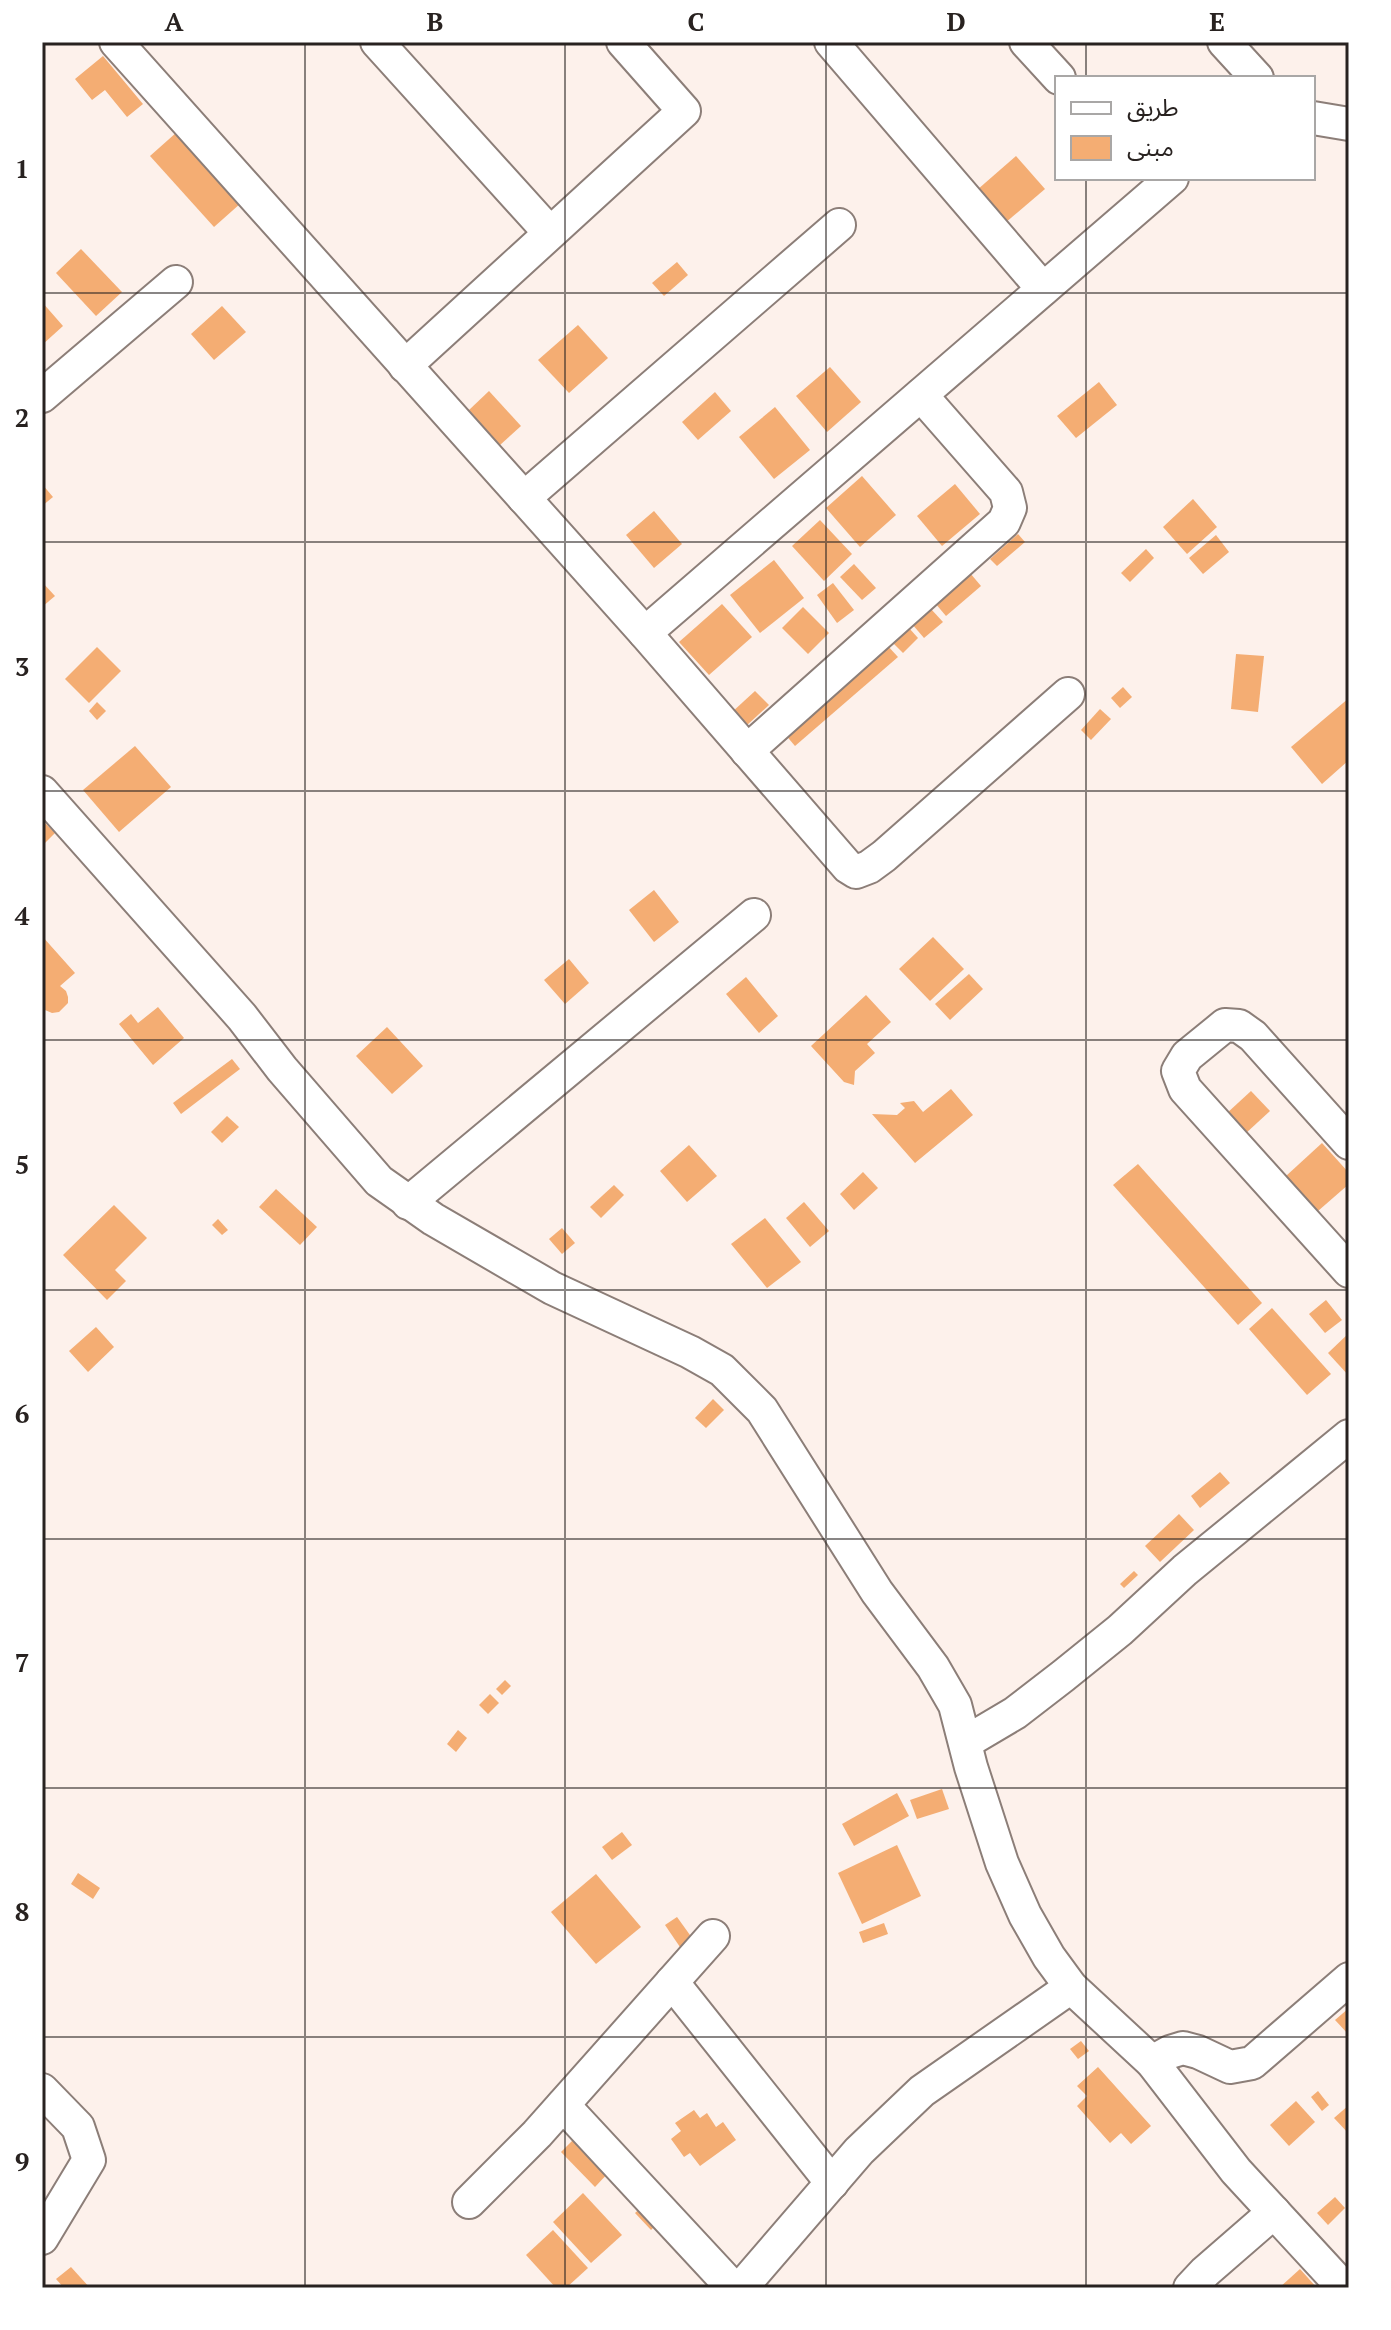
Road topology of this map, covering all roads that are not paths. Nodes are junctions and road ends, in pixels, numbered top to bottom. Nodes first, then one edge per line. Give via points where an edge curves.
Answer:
1 (377, 42) edge
2 (623, 42) edge
3 (831, 42) edge
4 (1026, 42) edge
5 (1224, 42) edge
6 (121, 44) edge
7 (1057, 76) edge
8 (1255, 76) edge
9 (1315, 118) edge
10 (1349, 124) edge
11 (1160, 182) edge
12 (839, 225) dead end
13 (550, 233) junction
14 (176, 282) dead end
15 (1043, 289) junction
16 (405, 366) junction
17 (921, 395) junction
18 (42, 396) edge
19 (524, 498) junction
20 (645, 633) junction
21 (1068, 694) dead end
22 (747, 751) junction
23 (42, 792) edge
24 (754, 915) dead end
25 (1349, 1143) edge
26 (408, 1203) junction
27 (1338, 1236) edge
28 (1349, 1271) edge
29 (1349, 1436) edge
30 (966, 1742) junction
31 (713, 1936) dead end
32 (1349, 1979) edge
33 (672, 1982) junction
34 (1071, 1987) junction
35 (1152, 2062) junction
36 (42, 2090) edge
37 (563, 2105) junction
38 (832, 2183) junction
39 (469, 2202) dead end
40 (1274, 2212) junction
41 (42, 2238) edge
42 (733, 2288) edge
43 (741, 2288) edge
44 (1190, 2288) edge
45 (1344, 2288) edge

1 - 13 street
2 - 13 street via 684,111
3 - 15 street
4 - 7 street
5 - 8 street
6 - 16 street
9 - 10 street
11 - 15 street
12 - 19 street
13 - 16 street
14 - 18 street
15 - 17 street
16 - 19 street
17 - 20 street
17 - 22 street via 1006,492 1010,508 1004,522
19 - 20 street
20 - 22 street
21 - 22 street via 884,856 856,872
23 - 26 street via 379,1181
24 - 26 street
25 - 27 street via 1239,1026 1225,1025 1187,1056 1178,1071 1185,1089
26 - 30 street via 552,1288 690,1352 743,1388 877,1592 933,1667 955,1705
27 - 28 street
29 - 30 street via 1063,1676
30 - 34 street via 1002,1863 1025,1915
31 - 33 street
32 - 35 street via 1252,2063 1230,2067 1183,2048
33 - 37 street
33 - 38 street
34 - 35 street
34 - 38 street via 922,2091
35 - 40 street
36 - 41 street via 78,2127 89,2160
37 - 39 street
37 - 42 street
38 - 43 street
40 - 44 street
40 - 45 street

